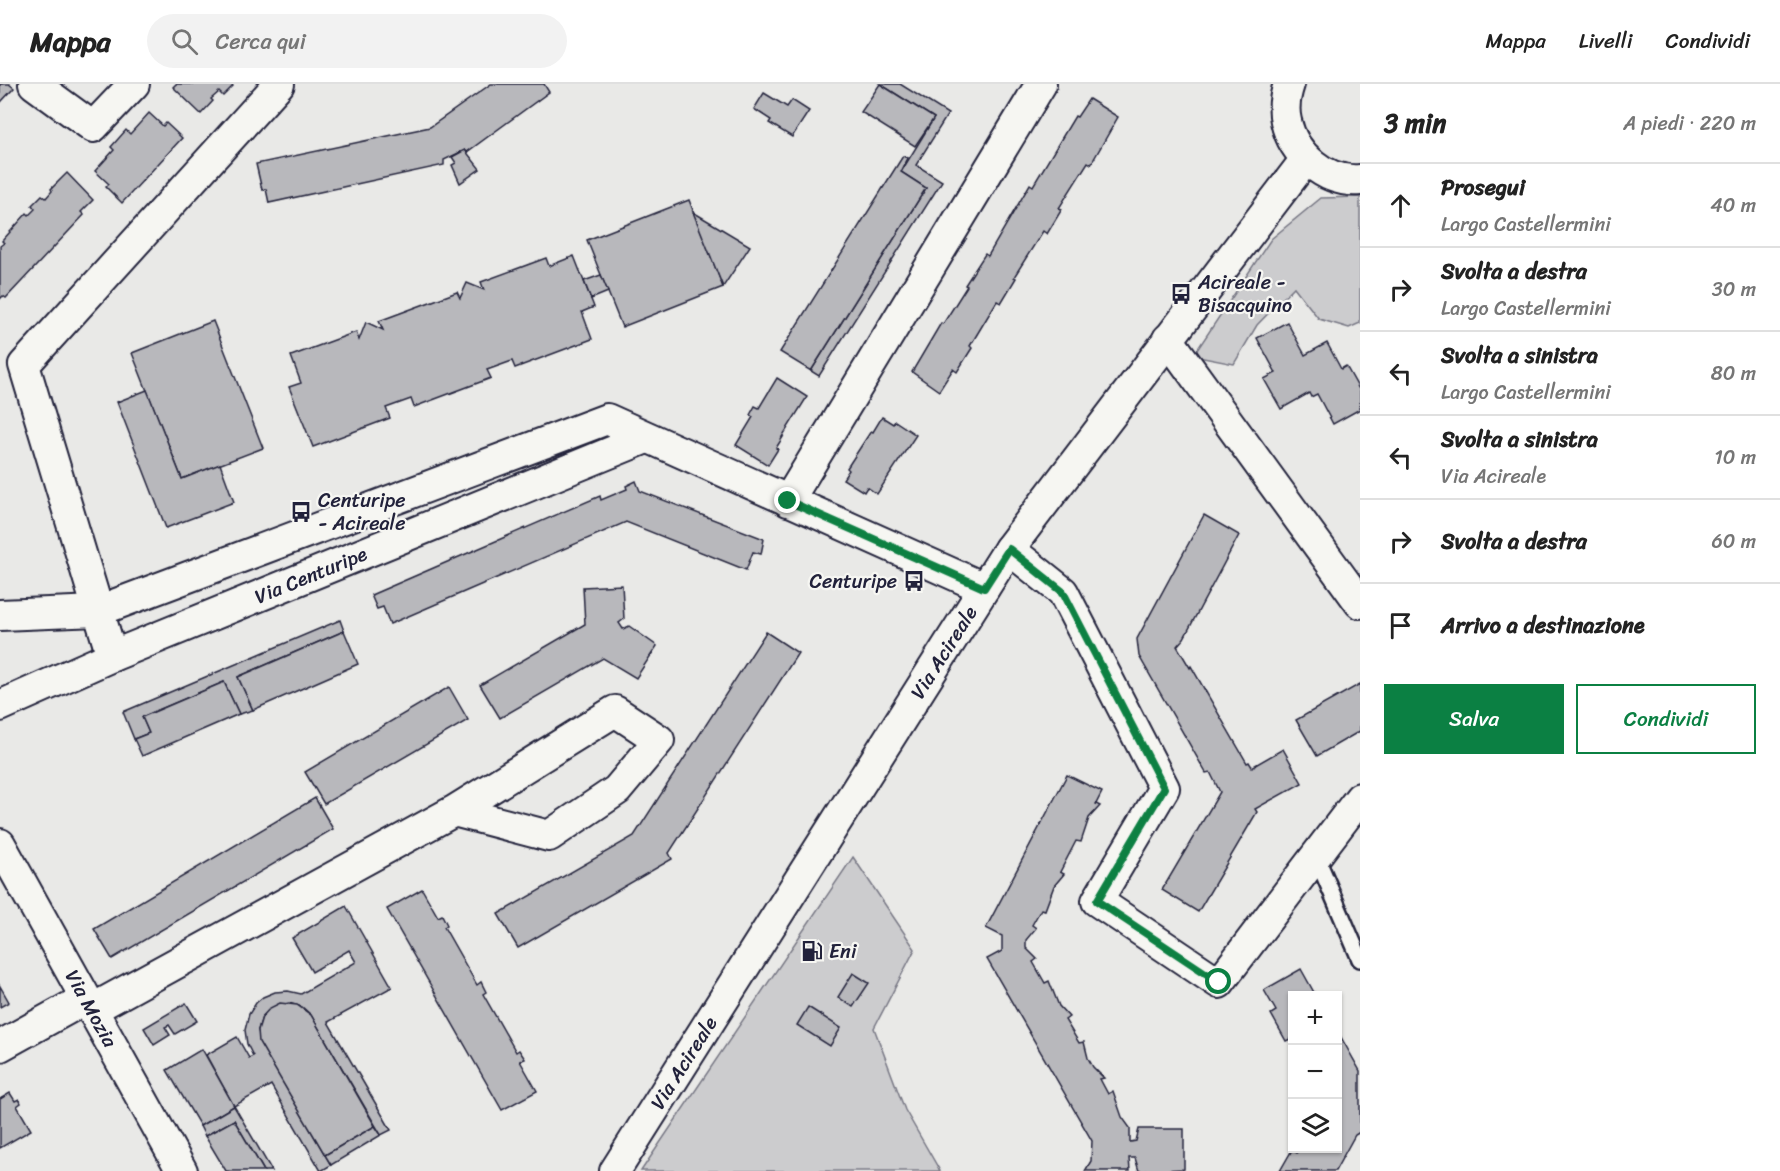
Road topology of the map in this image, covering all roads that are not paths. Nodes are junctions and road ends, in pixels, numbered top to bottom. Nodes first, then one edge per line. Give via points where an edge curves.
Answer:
1 (34, 84) edge
2 (134, 84) edge
3 (279, 84) edge
4 (1041, 84) edge
5 (1289, 84) edge
6 (1306, 159) junction
7 (1360, 180) edge
8 (1168, 339) junction
9 (646, 438) junction
10 (788, 501) junction
11 (1009, 549) junction
12 (984, 588) junction
13 (1360, 603) edge
14 (98, 611) junction
15 (0, 615) edge
16 (112, 656) junction
17 (0, 706) edge
18 (1360, 798) edge
19 (454, 811) junction
20 (0, 844) edge
21 (1316, 856) junction
22 (1360, 959) edge
23 (88, 1004) junction
24 (0, 1046) edge
25 (182, 1171) edge
26 (615, 1171) edge

1 - 2 street via 93,127
3 - 14 street via 24,365
4 - 10 street
5 - 6 street via 1285,120
6 - 7 street via 1327,174
6 - 8 street, Via Acireale
8 - 11 street, Via Acireale
8 - 13 street
9 - 10 street
9 - 14 street via 607,419
9 - 16 street, Via Centuripe
10 - 12 street
11 - 12 street, Via Acireale
11 - 21 street via 1063,592 1164,788 1097,901 1219,982
12 - 26 street, Via Acireale
14 - 15 street
14 - 16 street
16 - 17 street, Via Centuripe
18 - 21 street
19 - 19 street via 549,836 617,790 659,740 615,711
19 - 23 street
20 - 23 street, Via Mozia
21 - 22 lane
23 - 24 street
23 - 25 street, Via Mozia

